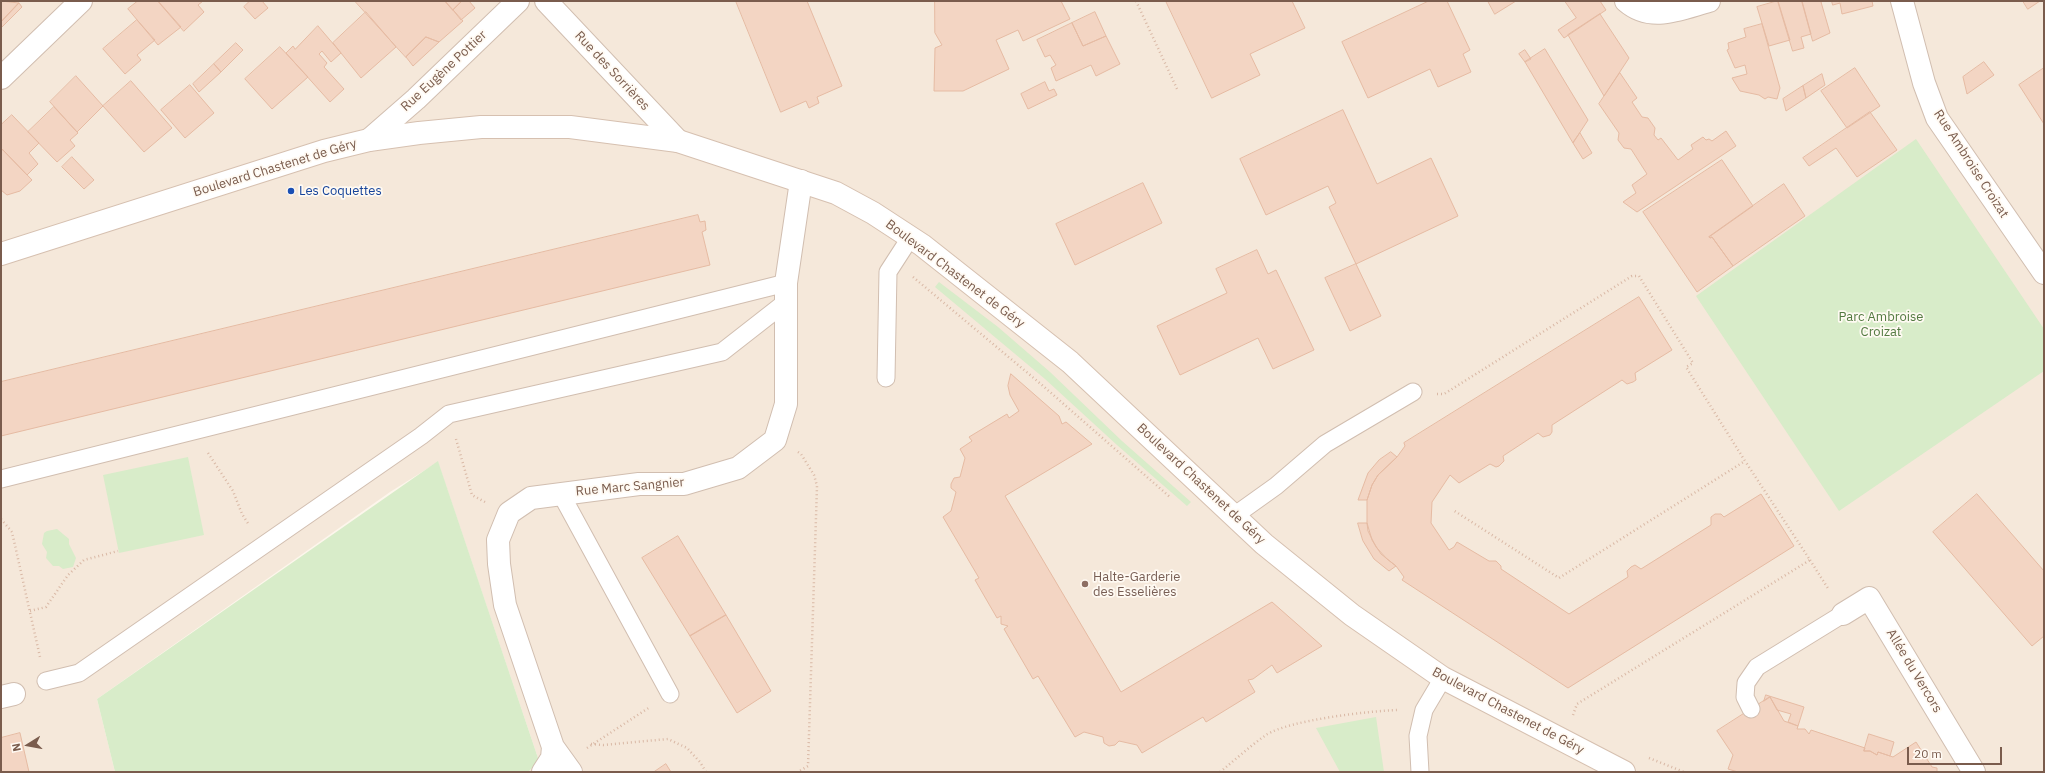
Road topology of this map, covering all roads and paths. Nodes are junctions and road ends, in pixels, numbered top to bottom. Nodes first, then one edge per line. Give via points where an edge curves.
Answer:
1 (81, 1) edge
2 (518, 1) edge
3 (546, 1) edge
4 (1136, 1) edge
5 (1626, 1) edge
6 (1709, 1) edge
7 (1902, 1) edge
8 (1, 78) edge
9 (1178, 91) dead end
10 (369, 140) junction
11 (678, 141) junction
12 (801, 182) junction
13 (910, 238) junction
14 (1, 254) edge
15 (2044, 273) edge
16 (786, 293) junction
17 (886, 378) dead end
18 (1413, 392) joint
19 (449, 414) junction
20 (194, 431) junction
21 (1745, 461) junction
22 (814, 475) dead end
23 (1, 479) edge
24 (561, 494) junction
25 (472, 495) dead end
26 (1453, 510) dead end
27 (1234, 516) junction
28 (1, 519) edge
29 (262, 546) junction
30 (118, 551) dead end
31 (1810, 560) junction
32 (30, 611) junction
33 (1843, 614) junction
34 (1443, 678) junction
35 (46, 681) joint
36 (670, 694) joint
37 (1751, 709) dead end
38 (1424, 710) junction
39 (1562, 741) junction
40 (591, 744) junction
41 (563, 761) edge
42 (1620, 771) edge
43 (543, 772) edge
44 (706, 772) edge
45 (798, 772) edge
46 (1220, 772) edge
47 (1420, 772) edge
48 (1974, 772) edge

1 - 8 street
2 - 10 street, Rue Eugène Pottier
3 - 11 street, Rue des Sorrières
4 - 9 path
5 - 6 street via 1643,12 1654,14
7 - 15 street, Rue Ambroise Croizat via 1924,83 1937,118
10 - 11 street, Boulevard Chastenet de Géry via 481,126 535,126 602,130
10 - 14 street, Boulevard Chastenet de Géry via 324,151
11 - 12 street, Boulevard Chastenet de Géry
12 - 13 street, Boulevard Chastenet de Géry via 836,193 874,213
12 - 16 street, Rue Marc Sangnier
13 - 17 lane via 888,272
13 - 27 street, Boulevard Chastenet de Géry via 1070,362
16 - 19 lane via 722,352
16 - 20 lane
16 - 24 street, Rue Marc Sangnier via 786,404 775,440 738,468 684,484 639,484
18 - 21 path via 1444,394 1632,276 1639,276 1693,363 1686,367
18 - 27 lane via 1324,444 1276,486
19 - 25 path
19 - 29 lane
20 - 23 lane
20 - 29 path via 234,491 242,514
21 - 26 path via 1559,578
21 - 31 path
22 - 45 path via 817,486 808,766
24 - 36 lane
24 - 41 street, Rue Marc Sangnier via 531,498 509,513 498,540 505,605
27 - 34 street, Boulevard Chastenet de Géry via 1264,544 1352,615
28 - 32 path via 12,532
29 - 35 lane via 79,673
30 - 32 path via 84,560 68,575 46,607
31 - 33 path
31 - 39 path via 1577,704
32 - 35 path
33 - 37 lane via 1757,667 1746,683 1745,697
33 - 48 street, Allée du Vercors via 1869,598
34 - 38 lane
34 - 39 street, Boulevard Chastenet de Géry
36 - 40 path
38 - 46 path via 1375,711 1287,727 1267,734
38 - 47 lane via 1418,736
39 - 42 street, Boulevard Chastenet de Géry
40 - 41 path
40 - 44 path via 603,746 668,738 687,748
41 - 43 street via 552,758

